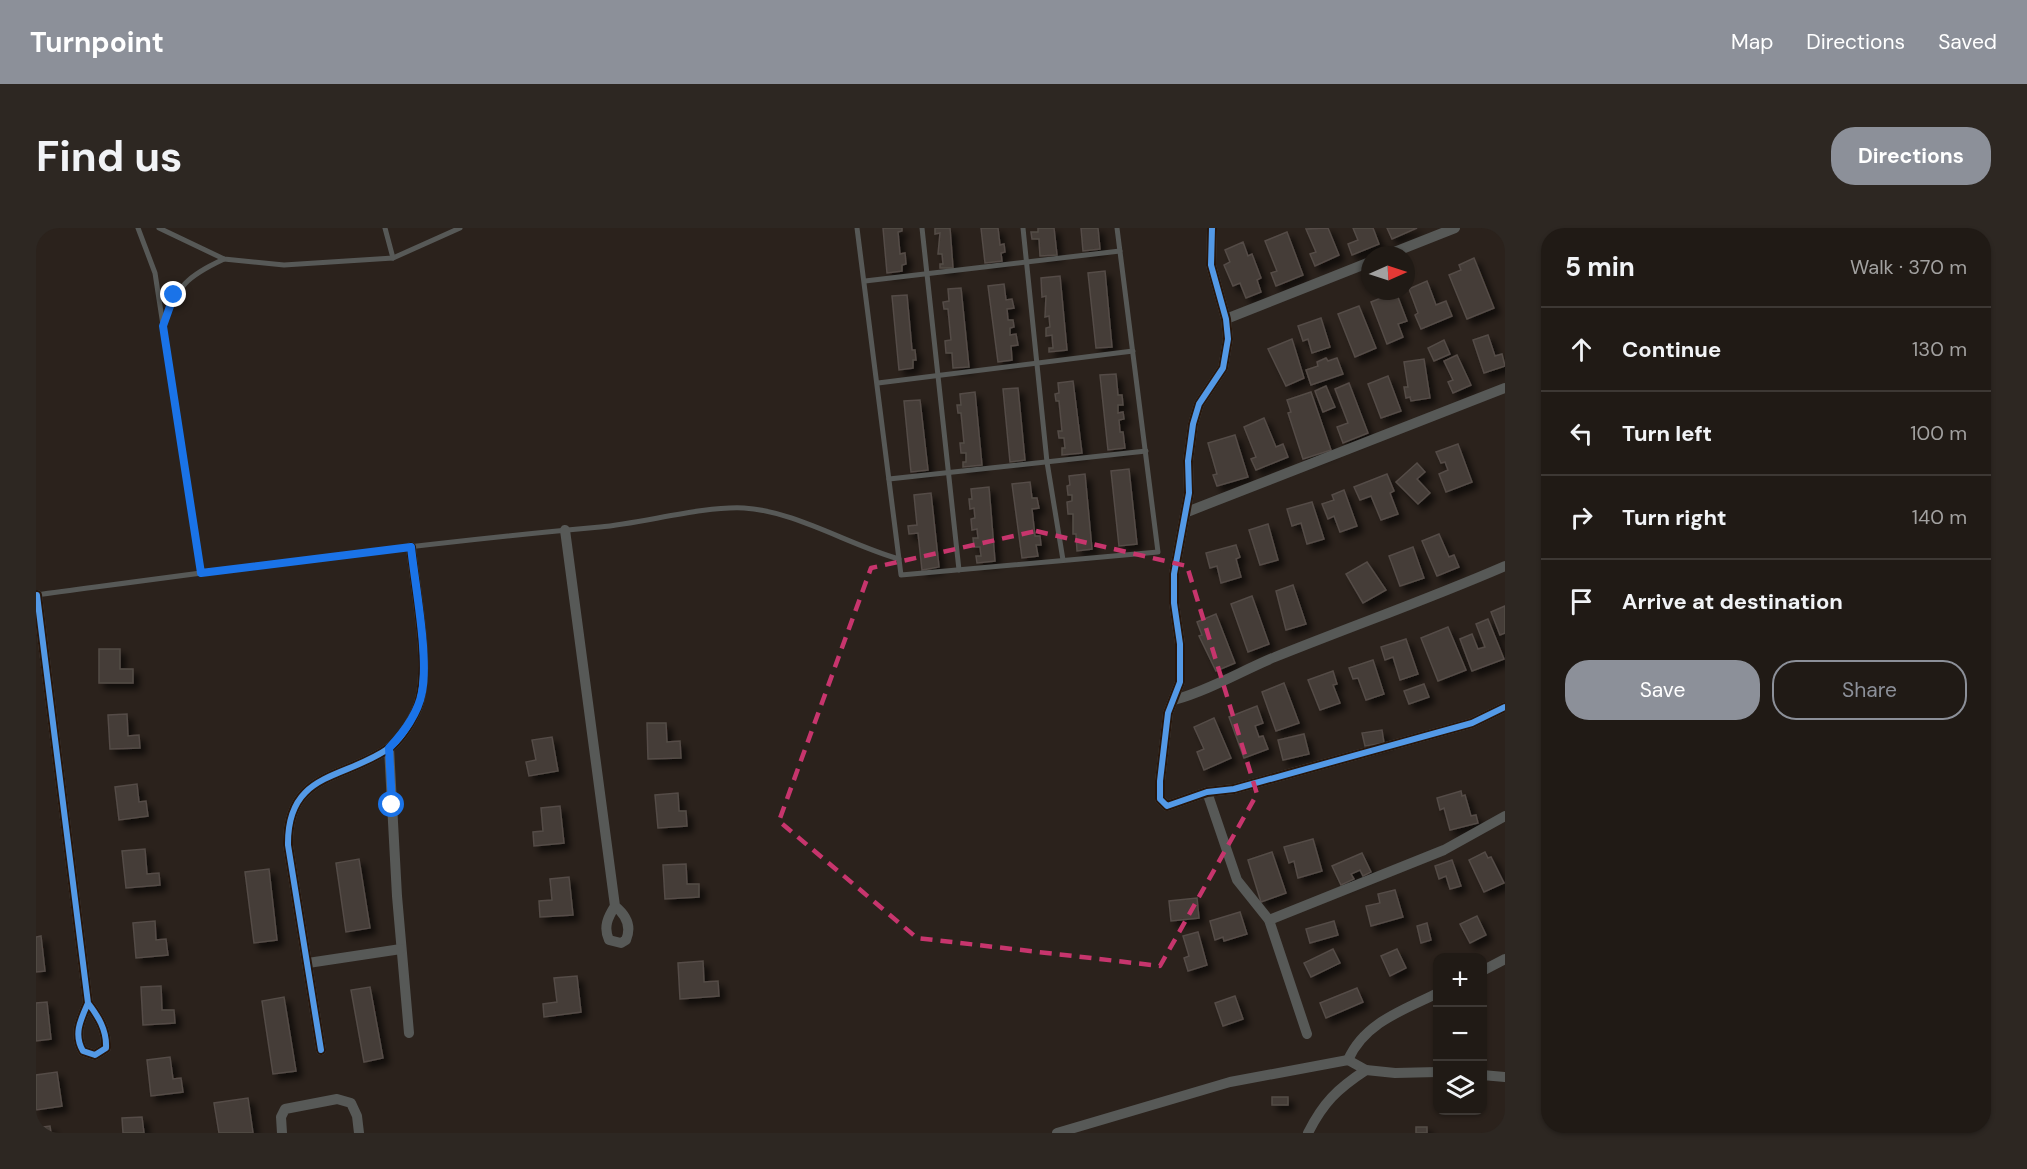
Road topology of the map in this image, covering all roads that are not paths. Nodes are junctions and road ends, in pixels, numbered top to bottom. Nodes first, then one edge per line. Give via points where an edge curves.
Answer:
1 (138, 228) edge
2 (159, 228) edge
3 (385, 228) edge
4 (460, 228) edge
5 (857, 228) edge
6 (922, 228) edge
7 (1023, 228) edge
8 (1117, 228) edge
9 (1212, 228) edge
10 (1455, 228) edge
11 (1410, 246) edge
12 (1120, 251) junction
13 (393, 258) junction
14 (224, 259) junction
15 (1026, 262) junction
16 (1361, 266) edge
17 (927, 274) junction
18 (866, 281) junction
19 (1226, 319) junction
20 (163, 326) junction
21 (1133, 351) junction
22 (1039, 363) junction
23 (938, 375) junction
24 (878, 382) junction
25 (1505, 387) edge
26 (1146, 451) junction
27 (1047, 462) junction
28 (949, 473) junction
29 (890, 479) junction
30 (1187, 513) junction
31 (565, 530) junction
32 (411, 547) junction
33 (899, 559) junction
34 (1063, 560) junction
35 (1505, 566) edge
36 (959, 570) junction
37 (201, 573) junction
38 (37, 595) edge
39 (1174, 700) junction
40 (1505, 707) edge
41 (389, 748) junction
42 (1207, 792) junction
43 (1505, 816) edge
44 (615, 906) dead end
45 (1269, 920) junction
46 (402, 949) junction
47 (1505, 959) edge
48 (308, 963) junction
49 (1487, 968) edge
50 (1433, 995) edge
51 (88, 1003) dead end
52 (410, 1033) dead end
53 (1307, 1034) dead end
54 (321, 1050) dead end
55 (1348, 1060) junction
56 (1366, 1070) junction
57 (1433, 1072) edge
58 (1487, 1075) edge
59 (1505, 1077) edge
60 (282, 1133) edge
61 (359, 1133) edge
62 (1057, 1133) edge
63 (1308, 1133) edge

1 - 20 lane via 155,273
2 - 14 lane
3 - 13 lane
4 - 13 lane
5 - 18 lane
6 - 17 lane
7 - 15 lane
8 - 12 lane
9 - 19 street via 1211,265
10 - 11 street
12 - 15 lane
12 - 21 lane
13 - 14 lane via 284,265
14 - 20 lane via 191,277 174,295
15 - 17 lane
15 - 22 lane
16 - 19 street
17 - 18 lane
17 - 23 lane
18 - 24 lane
19 - 30 street via 1228,339 1223,368 1199,404 1193,424
20 - 37 lane
21 - 22 lane
21 - 26 lane
22 - 23 lane
22 - 27 lane
23 - 24 lane
23 - 28 lane
24 - 29 lane
25 - 30 street
26 - 27 lane
26 - 34 lane via 1158,552
27 - 28 lane
27 - 34 lane
28 - 29 lane
28 - 36 lane
29 - 33 lane
30 - 39 street via 1174,574 1180,644 1180,682
31 - 32 lane
31 - 33 lane via 743,508 790,519
31 - 44 street
32 - 37 lane
32 - 41 street via 424,670 422,692 405,731
33 - 36 lane via 901,575
34 - 36 lane
35 - 39 street
37 - 38 lane
38 - 51 street
39 - 42 street via 1168,713 1160,799 1167,806
40 - 42 street via 1462,726 1234,789
41 - 46 street
41 - 48 street via 327,776 311,788 292,812 288,845
42 - 45 street via 1237,880
43 - 45 street via 1444,850
45 - 53 street
46 - 48 street
46 - 52 street
47 - 49 street
48 - 54 street
50 - 55 street via 1373,1027 1355,1043
55 - 56 street
55 - 62 street via 1230,1082
56 - 57 street
56 - 63 street via 1338,1088
58 - 59 street
60 - 61 street via 285,1108 337,1100 351,1103

